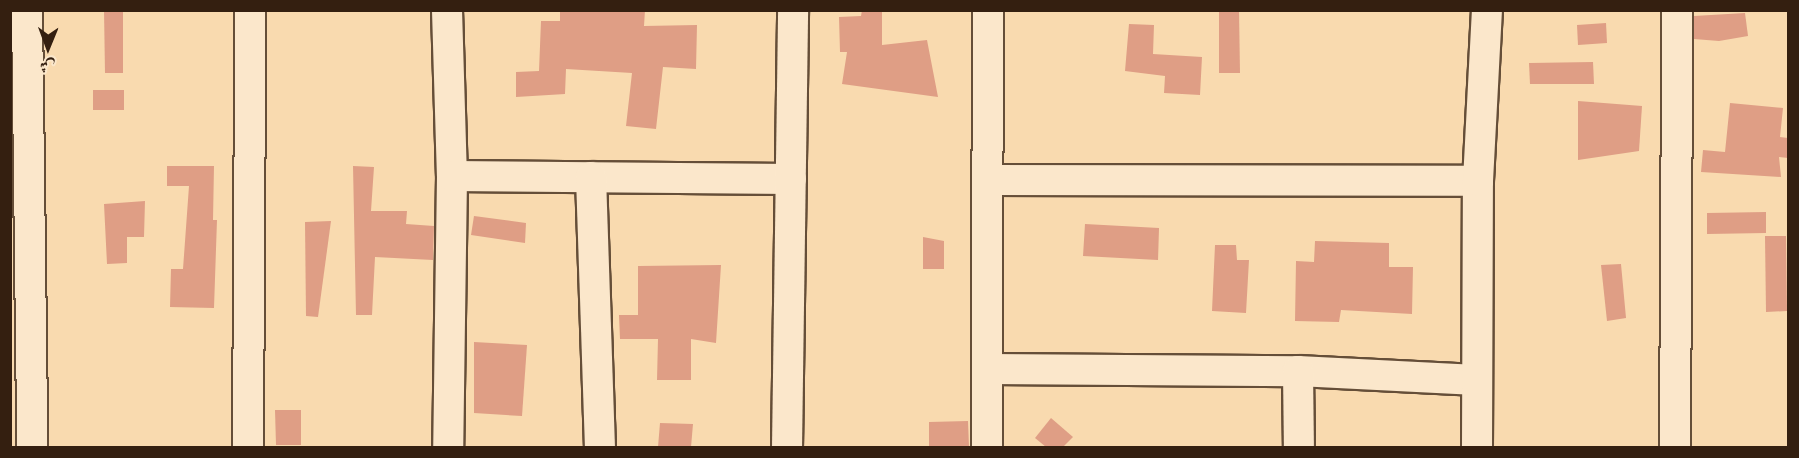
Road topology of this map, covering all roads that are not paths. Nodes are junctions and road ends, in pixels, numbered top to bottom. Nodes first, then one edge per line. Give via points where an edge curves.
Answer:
1 (27, 10) edge
2 (250, 10) edge
3 (447, 10) edge
4 (793, 10) edge
5 (988, 10) edge
6 (1486, 10) edge
7 (1677, 10) edge
8 (19, 106) edge
9 (452, 176) junction
10 (591, 177) junction
11 (791, 179) junction
12 (988, 180) junction
13 (1478, 181) junction
14 (20, 301) edge
15 (989, 369) junction
16 (1298, 371) junction
17 (1478, 380) junction
18 (32, 447) edge
19 (248, 447) edge
20 (448, 447) edge
21 (600, 447) edge
22 (787, 447) edge
23 (987, 447) edge
24 (1299, 447) edge
25 (1477, 447) edge
26 (1675, 447) edge

1 - 8 street
2 - 19 street
3 - 9 street
4 - 11 street
5 - 12 street
6 - 13 street
7 - 26 street
8 - 14 street
9 - 10 street
9 - 20 street
10 - 11 street
10 - 21 street
11 - 22 street
12 - 13 street
12 - 15 street
13 - 17 street
14 - 18 street
15 - 16 street
15 - 23 street
16 - 17 street
16 - 24 street
17 - 25 street

